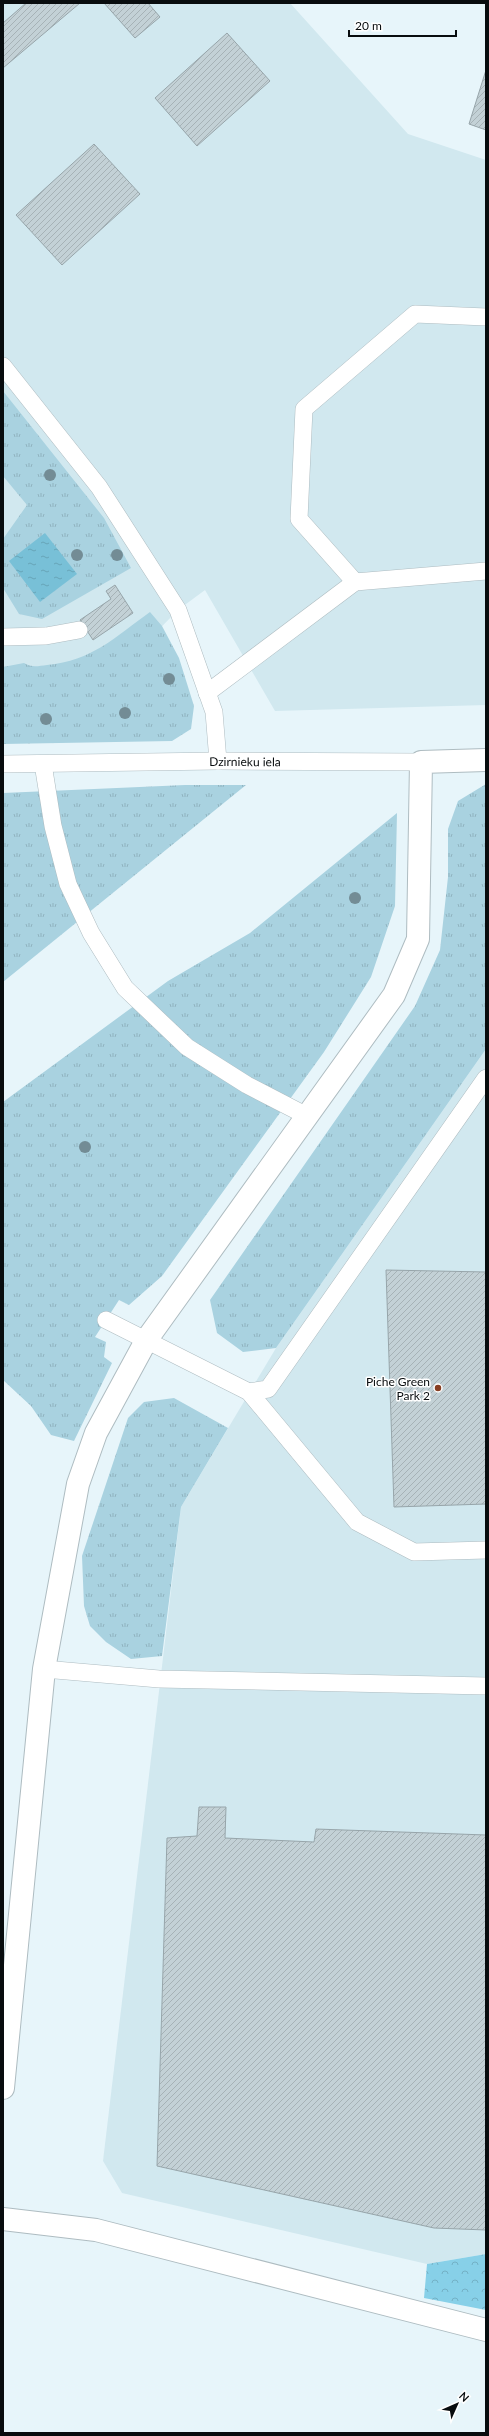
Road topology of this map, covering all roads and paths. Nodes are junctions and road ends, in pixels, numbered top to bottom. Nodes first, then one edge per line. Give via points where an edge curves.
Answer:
1 (486, 317) edge
2 (3, 366) edge
3 (486, 571) edge
4 (355, 582) junction
5 (79, 630) dead end
6 (3, 637) edge
7 (207, 693) junction
8 (486, 760) edge
9 (218, 761) junction
10 (421, 762) junction
11 (3, 764) edge
12 (43, 764) junction
13 (486, 1078) edge
14 (307, 1116) junction
15 (106, 1320) dead end
16 (147, 1339) junction
17 (249, 1392) junction
18 (486, 1550) edge
19 (44, 1669) junction
20 (486, 1686) edge
21 (3, 2088) edge
22 (3, 2219) edge
23 (486, 2330) edge

1 - 4 lane via 415,314 304,409 299,518
2 - 7 lane via 99,486 174,604
3 - 4 lane
4 - 7 lane
5 - 6 lane via 46,636
7 - 9 lane via 214,712
8 - 10 street, Dzirnieku iela
9 - 10 lane, Dzirnieku iela
9 - 12 lane, Dzirnieku iela
10 - 14 street via 418,939 394,995
11 - 12 lane, Dzirnieku iela
12 - 14 lane via 53,826 68,884 91,933 125,988 188,1046 247,1085
13 - 17 lane via 268,1389
14 - 16 street
15 - 16 lane
16 - 17 lane
16 - 19 street via 96,1433 78,1484
17 - 18 lane via 357,1522 414,1552
19 - 20 lane via 159,1679
19 - 21 street
22 - 23 street via 96,2230

